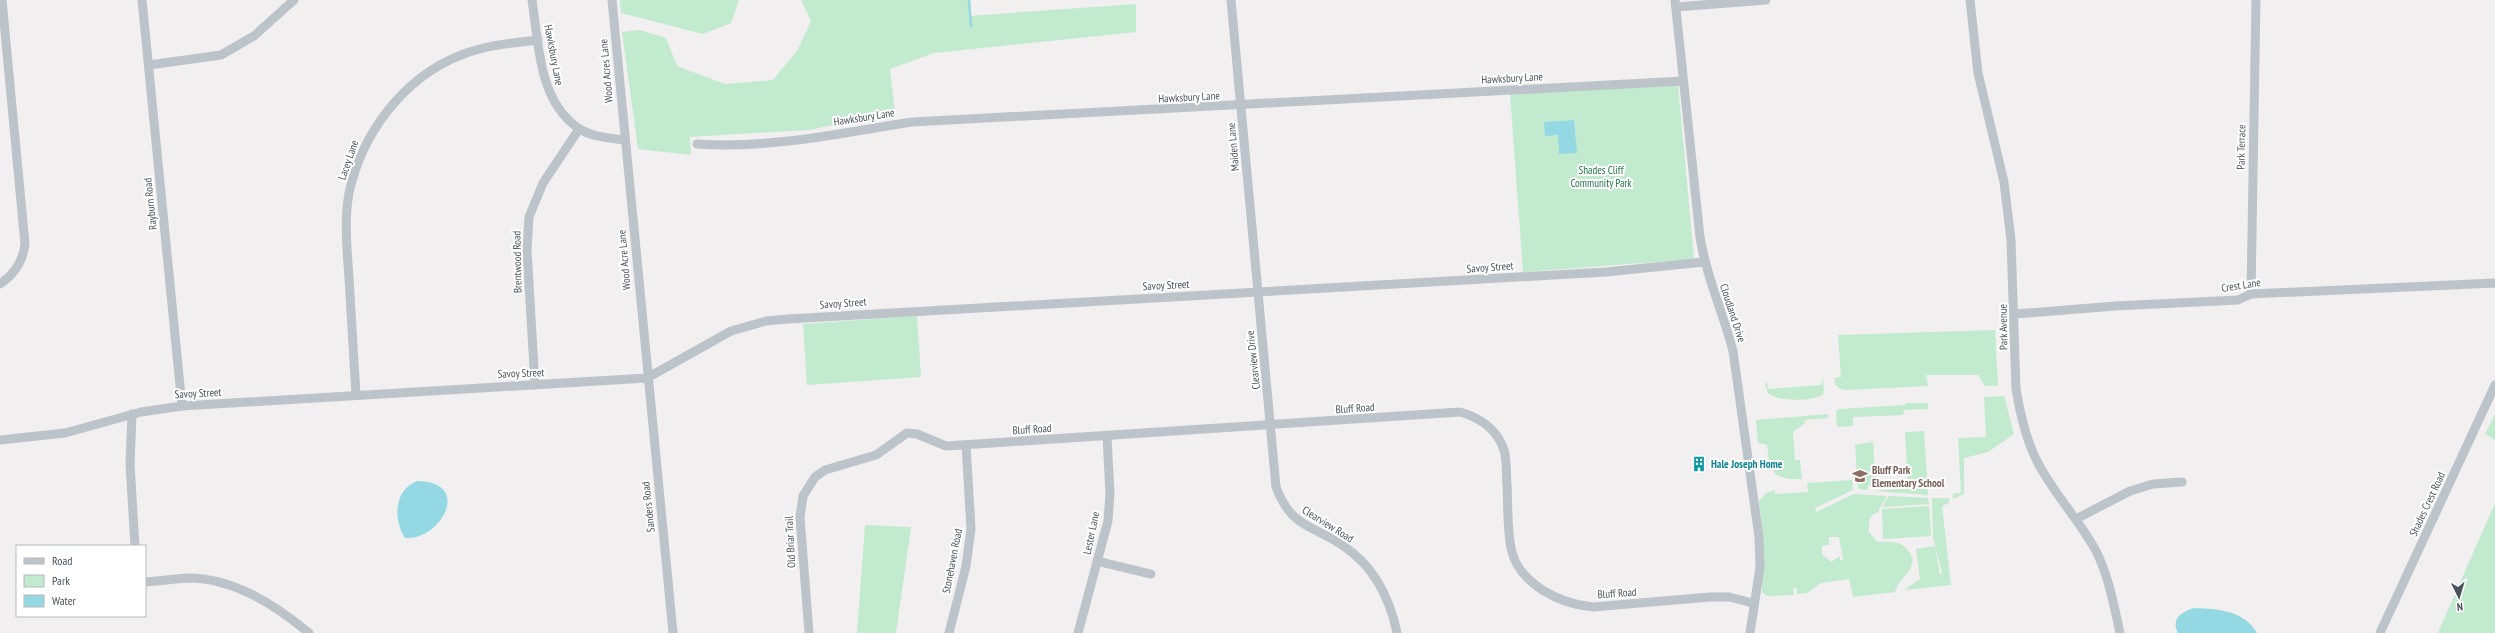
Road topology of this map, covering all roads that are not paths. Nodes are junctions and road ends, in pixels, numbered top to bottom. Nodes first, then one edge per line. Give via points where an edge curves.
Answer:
1 (2, 0) edge
2 (142, 0) edge
3 (294, 0) edge
4 (532, 0) edge
5 (612, 0) edge
6 (1231, 0) edge
7 (1766, 0) edge
8 (1970, 0) edge
9 (2256, 0) edge
10 (1676, 4) edge
11 (538, 40) junction
12 (149, 65) junction
13 (1683, 81) junction
14 (1242, 106) junction
15 (579, 128) junction
16 (625, 140) junction
17 (697, 144) dead end
18 (1704, 262) junction
19 (2495, 283) edge
20 (0, 284) edge
21 (1258, 292) junction
22 (2251, 294) junction
23 (2015, 314) junction
24 (647, 378) junction
25 (535, 385) junction
26 (2495, 385) edge
27 (356, 396) junction
28 (182, 406) junction
29 (132, 414) junction
30 (1272, 426) junction
31 (1107, 436) junction
32 (0, 440) edge
33 (966, 445) junction
34 (835, 465) joint
35 (2182, 482) dead end
36 (2076, 519) junction
37 (135, 545) edge
38 (1097, 561) junction
39 (1151, 574) dead end
40 (146, 582) edge
41 (1753, 603) junction
42 (308, 633) edge
43 (673, 633) edge
44 (809, 633) edge
45 (949, 633) edge
46 (1078, 633) edge
47 (1397, 633) edge
48 (1750, 633) edge
49 (2120, 633) edge
50 (2380, 633) edge

1 - 20 street via 25,244 21,262
2 - 12 street, Rayburn Road
3 - 12 street via 254,36 221,54
4 - 11 street, Hawksbury Lane
5 - 16 street, Wood Acres Lane
6 - 14 street, Maiden Lane
7 - 10 street
8 - 23 street, Park Avenue via 1979,80 2004,182 2012,240
9 - 22 street, Park Terrace
10 - 13 street, Cloudland Drive
11 - 15 street, Hawksbury Lane via 547,88 556,105
11 - 27 street, Lacey Lane via 497,45 443,63 411,86 370,134 355,174 347,214
12 - 28 street, Rayburn Road
13 - 14 street, Hawksbury Lane via 1359,97
13 - 18 street, Cloudland Drive
14 - 17 street, Hawksbury Lane via 912,122 792,142 728,146
14 - 21 street, Maiden Lane
15 - 16 street, Hawksbury Lane via 598,136
15 - 25 street, Brentwood Road via 543,183 529,216 527,250
16 - 24 street, Wood Acre Lane
18 - 21 street, Savoy Street via 1606,272
18 - 41 street, Cloudland Drive via 1720,313 1726,323 1733,351 1759,537 1760,567
19 - 22 street, Crest Lane
21 - 24 street, Savoy Street via 766,321 716,338
21 - 30 street, Clearview Drive
22 - 23 street, Crest Lane via 2238,300
23 - 36 street, Park Avenue via 2016,389 2027,440 2036,460
24 - 25 street, Savoy Street
24 - 43 street, Sanders Road
25 - 27 street, Savoy Street
26 - 50 street, Shades Crest Road
27 - 28 street, Savoy Street
28 - 29 street, Savoy Street
29 - 32 street, Savoy Street via 65,433
29 - 37 street via 130,464
30 - 31 street, Bluff Road
30 - 41 street, Bluff Road via 1460,412 1477,417 1491,428 1504,451 1512,549 1522,572 1540,589 1578,606 1593,607 1710,597 1729,597
30 - 47 street, Clearview Road via 1276,487 1287,510 1305,526 1345,547 1372,573 1385,594
31 - 33 street, Bluff Road
31 - 38 street, Lester Lane via 1110,494 1108,522
33 - 34 street, Bluff Road via 946,446 917,434 907,433 876,455
33 - 45 street, Stonehaven Road via 971,529 966,566
34 - 44 street, Old Briar Trail via 815,477 803,496 800,516
35 - 36 street via 2152,484 2130,491
36 - 49 street, Park Avenue via 2096,551 2105,572
38 - 39 street
38 - 46 street, Lester Lane
40 - 42 street via 189,578 224,584 261,598
41 - 48 street, Cloudland Drive

